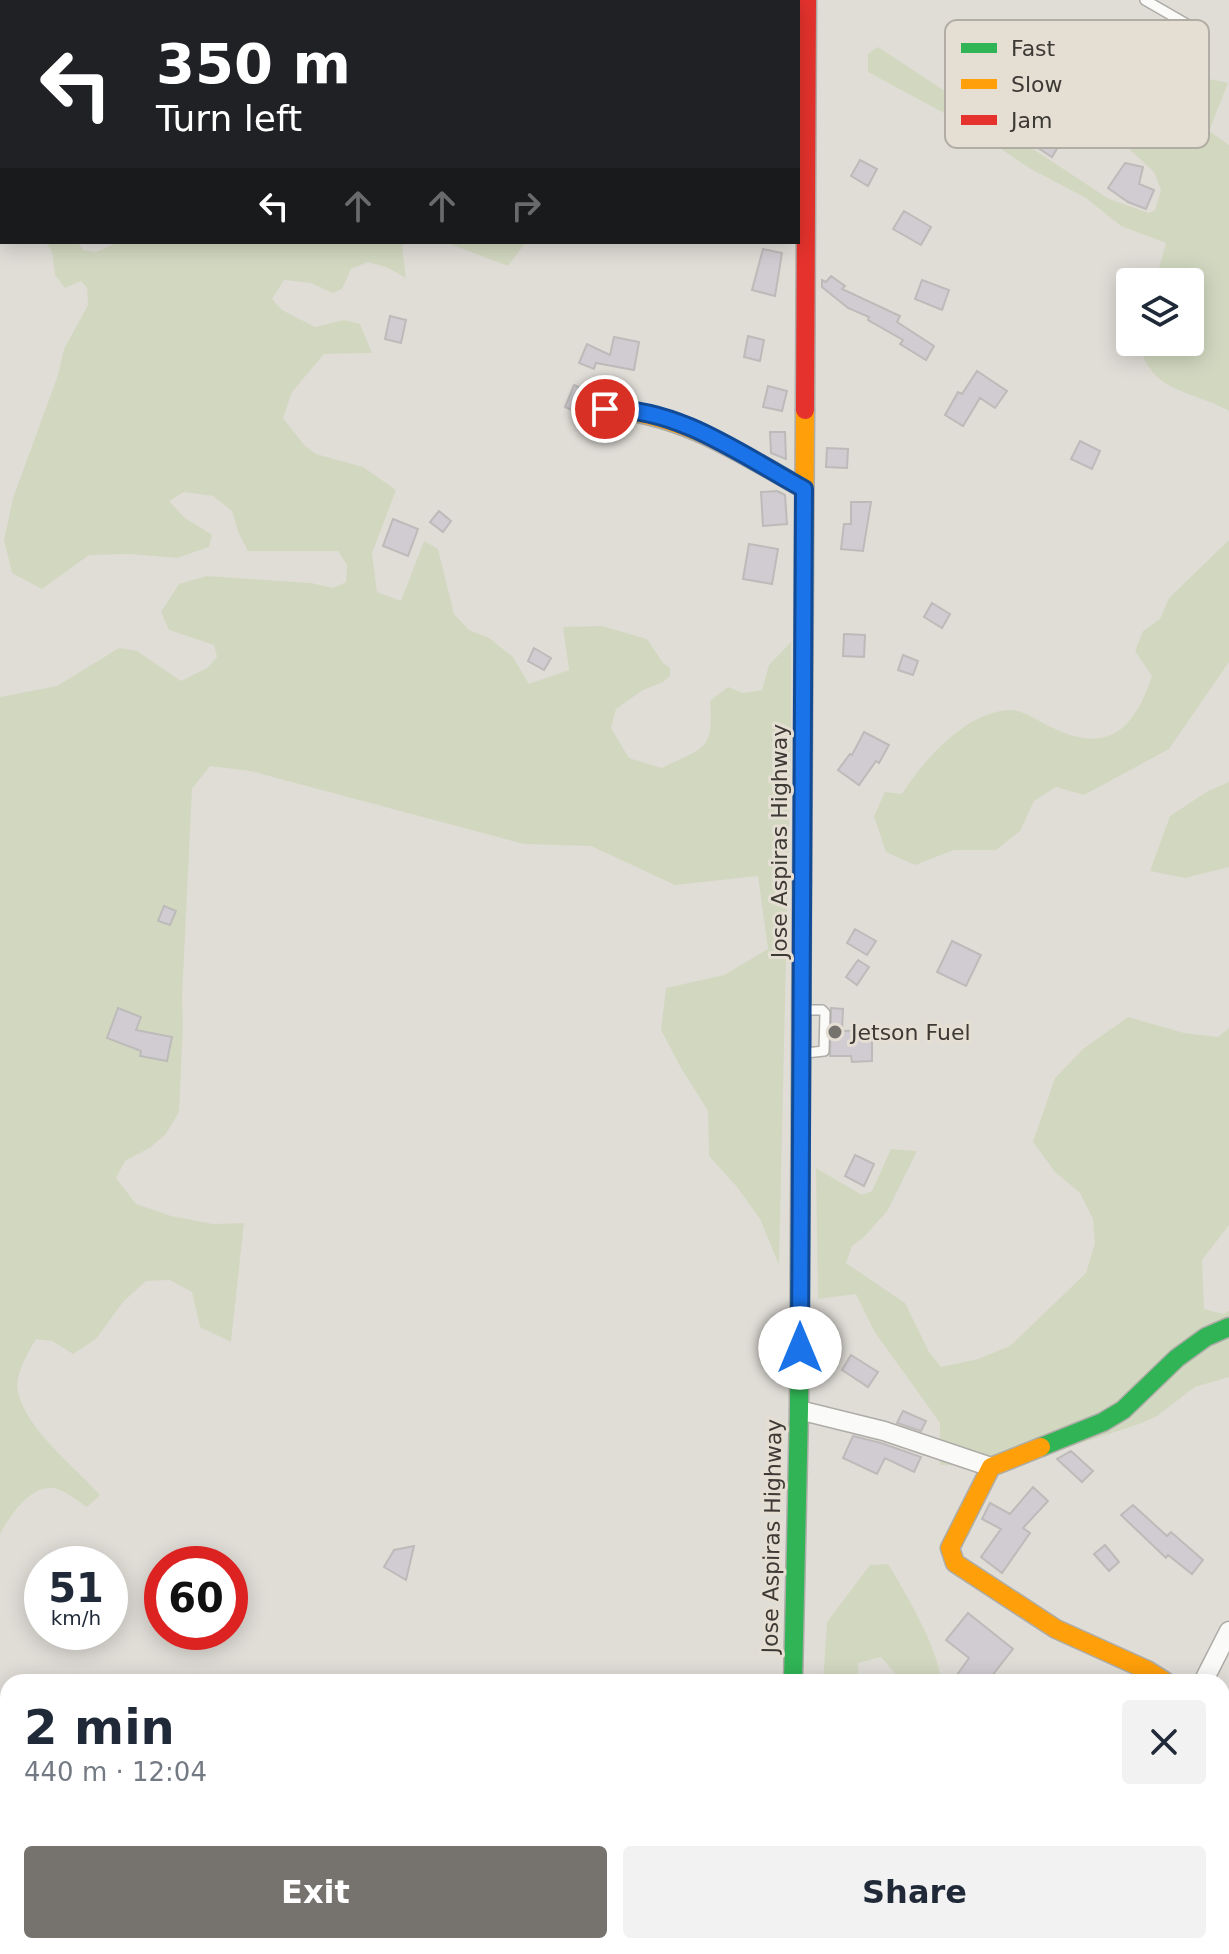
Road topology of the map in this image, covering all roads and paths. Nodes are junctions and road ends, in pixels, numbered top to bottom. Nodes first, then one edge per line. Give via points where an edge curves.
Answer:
1 (807, 0) edge
2 (1145, 0) edge
3 (1180, 20) edge
4 (803, 92) edge
5 (803, 168) edge
6 (605, 409) dead end
7 (804, 489) junction
8 (1229, 1327) edge
9 (799, 1410) junction
10 (991, 1467) junction
11 (1229, 1631) edge
12 (793, 1674) edge
13 (1155, 1674) edge
14 (1207, 1674) edge

1 - 4 main road, Jose Aspiras Highway
2 - 3 lane
4 - 5 main road, Jose Aspiras Highway
5 - 7 main road, Jose Aspiras Highway
6 - 7 main road via 670,419
7 - 9 main road, Jose Aspiras Highway
8 - 10 main road via 1177,1358 1123,1410 1103,1422
9 - 10 street via 884,1431
9 - 12 main road, Jose Aspiras Highway
10 - 13 main road via 951,1545 953,1561 1056,1629
11 - 14 street

